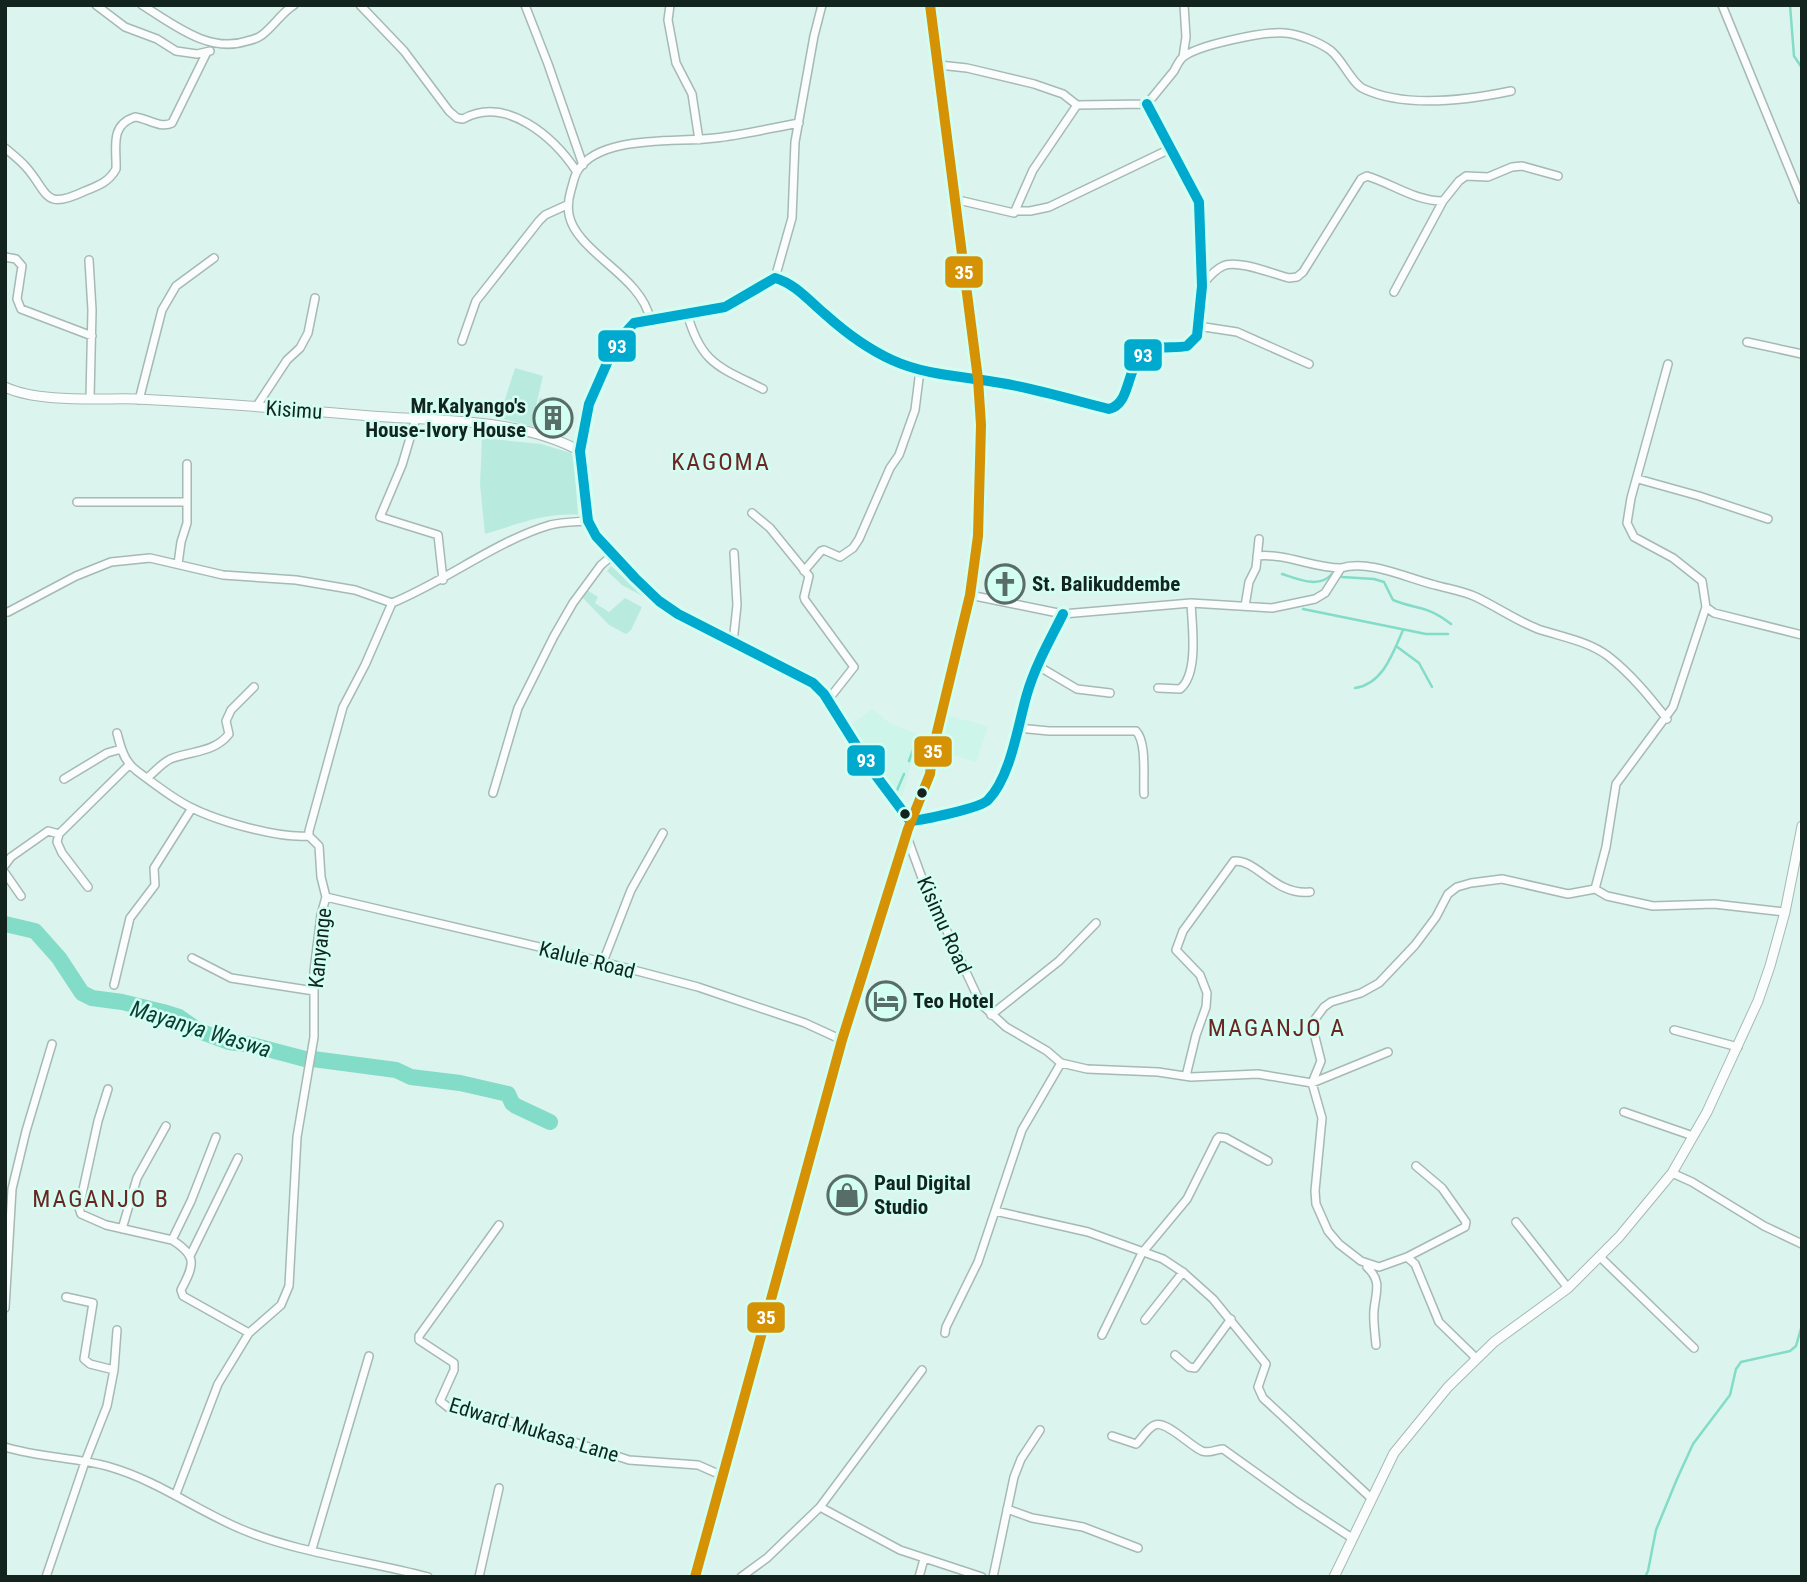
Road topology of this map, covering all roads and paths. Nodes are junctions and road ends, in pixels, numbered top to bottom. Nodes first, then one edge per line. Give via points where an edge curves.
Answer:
1 (96, 5) edge
2 (142, 5) edge
3 (294, 5) edge
4 (360, 5) edge
5 (525, 5) edge
6 (670, 5) edge
7 (822, 5) edge
8 (930, 5) edge
9 (1184, 5) edge
10 (1722, 5) edge
11 (223, 45) junction
12 (207, 52) junction
13 (1183, 57) junction
14 (939, 65) junction
15 (1511, 91) dead end
16 (1147, 104) junction
17 (1077, 105) junction
18 (799, 122) junction
19 (699, 140) junction
20 (5, 148) edge
21 (1170, 149) junction
22 (583, 165) junction
23 (577, 172) junction
24 (1558, 176) dead end
25 (954, 199) junction
26 (1802, 200) edge
27 (1443, 201) junction
28 (567, 205) junction
29 (1017, 211) junction
30 (5, 257) edge
31 (214, 258) dead end
32 (89, 260) dead end
33 (775, 278) junction
34 (1202, 286) junction
35 (1394, 292) dead end
36 (315, 298) dead end
37 (687, 313) junction
38 (650, 320) junction
39 (1198, 326) junction
40 (92, 336) junction
41 (461, 341) dead end
42 (1747, 342) dead end
43 (1802, 354) edge
44 (1309, 364) dead end
45 (1668, 364) dead end
46 (920, 370) junction
47 (978, 379) junction
48 (5, 387) edge
49 (763, 388) dead end
50 (90, 398) junction
51 (139, 400) junction
52 (256, 407) junction
53 (416, 418) junction
54 (580, 451) junction
55 (187, 464) dead end
56 (1638, 479) junction
57 (77, 502) dead end
58 (187, 502) junction
59 (752, 513) dead end
60 (1768, 519) dead end
61 (588, 521) junction
62 (1259, 539) dead end
63 (734, 553) dead end
64 (614, 554) junction
65 (1257, 556) junction
66 (178, 564) junction
67 (1341, 568) junction
68 (804, 571) junction
69 (443, 580) junction
70 (970, 595) junction
71 (392, 603) junction
72 (1191, 603) junction
73 (1244, 606) junction
74 (1706, 607) junction
75 (8, 611) dead end
76 (1063, 614) junction
77 (1802, 635) edge
78 (733, 643) junction
79 (1038, 666) junction
80 (254, 687) dead end
81 (1158, 688) dead end
82 (1110, 694) dead end
83 (828, 699) junction
84 (1667, 719) junction
85 (1018, 728) junction
86 (117, 733) dead end
87 (121, 749) junction
88 (130, 765) junction
89 (147, 778) junction
90 (64, 779) dead end
91 (493, 793) dead end
92 (1144, 794) dead end
93 (192, 808) junction
94 (909, 825) junction
95 (1802, 826) edge
96 (663, 833) dead end
97 (59, 834) junction
98 (309, 836) junction
99 (5, 866) edge
100 (5, 873) edge
101 (88, 887) dead end
102 (1595, 889) junction
103 (1310, 892) dead end
104 (21, 896) dead end
105 (326, 897) junction
106 (1785, 912) junction
107 (1096, 923) dead end
108 (192, 958) dead end
109 (603, 962) junction
110 (114, 985) dead end
111 (314, 991) junction
112 (990, 1015) junction
113 (1674, 1030) dead end
114 (842, 1040) junction
115 (52, 1044) dead end
116 (1738, 1047) junction
117 (1388, 1052) dead end
118 (1061, 1063) junction
119 (1186, 1076) junction
120 (1312, 1083) junction
121 (108, 1089) dead end
122 (1624, 1112) dead end
123 (166, 1126) dead end
124 (1693, 1136) junction
125 (216, 1137) dead end
126 (238, 1158) dead end
127 (1268, 1161) dead end
128 (1416, 1166) dead end
129 (1672, 1173) junction
130 (9, 1189) edge
131 (995, 1211) junction
132 (1516, 1222) dead end
133 (499, 1225) dead end
134 (122, 1229) junction
135 (172, 1240) junction
136 (1802, 1244) edge
137 (1142, 1253) junction
138 (190, 1256) junction
139 (1407, 1257) junction
140 (1600, 1257) junction
141 (1361, 1261) junction
142 (1183, 1272) junction
143 (1568, 1288) junction
144 (66, 1297) dead end
145 (5, 1308) edge
146 (1231, 1319) junction
147 (1145, 1320) dead end
148 (117, 1329) dead end
149 (249, 1333) junction
150 (945, 1334) dead end
151 (1102, 1335) dead end
152 (1376, 1345) dead end
153 (1694, 1348) dead end
154 (1175, 1355) dead end
155 (369, 1356) dead end
156 (1476, 1358) junction
157 (114, 1370) junction
158 (922, 1370) dead end
159 (1040, 1430) dead end
160 (1112, 1436) dead end
161 (5, 1447) edge
162 (85, 1462) junction
163 (723, 1477) junction
164 (499, 1488) dead end
165 (176, 1494) junction
166 (1371, 1498) junction
167 (820, 1507) junction
168 (1007, 1509) junction
169 (1352, 1538) junction
170 (1138, 1548) dead end
171 (312, 1549) junction
172 (924, 1559) junction
173 (47, 1577) edge
174 (428, 1577) edge
175 (480, 1577) edge
176 (695, 1577) edge
177 (741, 1577) edge
178 (919, 1577) edge
179 (982, 1577) edge
180 (993, 1577) edge
181 (1334, 1577) edge

1 - 12 street via 125,27 176,51
2 - 11 street via 198,38
3 - 11 street via 261,36
4 - 23 street via 404,51 449,111 463,119 502,111 552,142
5 - 22 street
6 - 19 street via 668,20 676,63 692,94
7 - 18 street
8 - 14 main road
9 - 13 street
10 - 26 street
11 - 12 street
12 - 20 street via 172,124 135,117 122,124 114,140 116,169 104,183 55,200 47,197 26,167
13 - 15 street via 1220,42 1286,33 1329,49 1355,83 1380,95 1465,100
13 - 16 street
14 - 17 street via 1034,84 1063,93
14 - 25 main road
16 - 17 street
16 - 21 street
17 - 29 street via 1032,170
18 - 19 street
18 - 33 street via 792,218
19 - 22 street via 627,144
21 - 29 street via 1049,207
21 - 34 street via 1199,202
22 - 23 street
23 - 28 street
24 - 27 street via 1522,166 1488,177 1466,176
25 - 29 street
25 - 47 main road
27 - 34 street via 1420,199 1367,176 1297,277 1224,265
27 - 35 street
28 - 38 street via 568,217 582,238 639,295
28 - 41 street via 539,221 476,301
30 - 40 street via 22,266 17,299 21,309
31 - 51 street via 176,286 162,310
32 - 40 street
33 - 37 street via 734,304
33 - 46 street via 872,349
34 - 39 street
36 - 52 street via 300,348
37 - 38 street
37 - 49 street via 694,337 709,359
38 - 54 street via 631,326 607,363 589,404
39 - 44 street via 1237,332
39 - 47 street via 1197,336 1187,346 1159,348 1139,358 1121,404 1110,409
40 - 50 street
42 - 43 street
45 - 56 street
46 - 47 street
46 - 68 street via 915,410 899,455 859,539 840,558 821,551
47 - 70 main road via 980,483
48 - 50 street, Kisimu via 25,394
50 - 51 street, Kisimu
51 - 52 street, Kisimu
52 - 53 street, Kisimu
53 - 54 street, Kisimu via 516,430
53 - 69 street via 380,517 438,535
54 - 61 street
55 - 58 street
56 - 60 street
56 - 74 street via 1629,530 1702,581
57 - 58 street
58 - 66 street
59 - 68 street via 770,527
61 - 64 street
61 - 69 street via 551,525 523,535
62 - 65 street
63 - 78 street via 737,605
64 - 78 street via 659,601
64 - 91 street via 573,603 554,636 518,708
65 - 67 street
65 - 73 street
66 - 71 street via 223,575 355,590
66 - 75 street via 150,558 111,562
67 - 73 street via 1315,600 1272,608
67 - 84 street via 1362,566 1460,590 1536,628 1582,642 1629,675
68 - 83 street via 810,581 803,597 854,667
69 - 71 street
70 - 76 street
70 - 94 main road via 930,774
71 - 98 street via 343,707
72 - 73 street
72 - 76 street
72 - 81 street via 1189,679 1180,689
74 - 77 street via 1714,613
74 - 84 street
76 - 79 street
78 - 83 street via 807,679
79 - 82 street via 1077,689
79 - 85 street
80 - 89 street via 231,710 226,738 197,753 172,758
83 - 94 street
84 - 102 street via 1616,784
85 - 92 street via 1136,731 1142,744
85 - 94 street via 1001,780 988,801
86 - 87 street
87 - 88 street
87 - 90 street
88 - 89 street
88 - 97 street
89 - 93 street
93 - 98 street via 278,833
93 - 110 street via 154,867 155,885 130,918
94 - 112 street, Kisimu Road via 907,841 922,878 975,994
94 - 114 main road
95 - 106 street
96 - 109 street via 631,890
97 - 99 street via 48,831
97 - 101 street via 62,853
98 - 105 street, Kanyange via 319,846
100 - 104 street
102 - 106 street via 1653,906 1714,904
102 - 120 street via 1568,894 1502,879 1457,887 1395,968 1361,993 1331,1002 1319,1012 1314,1032 1321,1061
103 - 119 street via 1287,889 1248,864 1234,861 1183,931 1177,950 1200,975 1207,993
105 - 109 street, Kalule Road
105 - 111 street, Kanyange
106 - 116 street via 1770,966
107 - 112 street via 1059,961
108 - 111 street via 230,978
109 - 114 street, Kalule Road via 723,995
111 - 149 street, Kanyange via 314,1037 297,1137 289,1286 281,1305
112 - 118 street, Kisimu Road
113 - 116 street
114 - 163 main road
115 - 130 street
116 - 124 street
117 - 120 street
118 - 119 street
118 - 131 street via 1022,1130
119 - 120 street via 1258,1074
120 - 141 street via 1321,1118 1316,1204 1328,1231
121 - 134 street via 79,1208 89,1219
122 - 124 street
123 - 134 street via 137,1178
124 - 129 street
125 - 135 street
126 - 138 street
127 - 137 street via 1219,1137 1187,1199
128 - 139 street via 1442,1188 1466,1222 1465,1227
129 - 136 street
129 - 140 street
130 - 145 street
131 - 137 street via 1080,1230
131 - 150 street
132 - 143 street
133 - 163 street, Edward Mukasa Lane via 418,1336 454,1363 442,1404 629,1460 698,1465
134 - 135 street
135 - 138 street
137 - 142 street
137 - 151 street
138 - 149 street via 183,1296
139 - 141 street via 1379,1267
139 - 156 street via 1415,1264 1439,1322
140 - 143 street
140 - 153 street
141 - 152 street via 1379,1289 1374,1312
142 - 146 street
142 - 147 street
143 - 156 street
144 - 157 street via 93,1303 84,1359
146 - 154 street via 1195,1368
146 - 166 street via 1266,1364 1258,1387 1263,1398
148 - 157 street
149 - 165 street, Kanyange via 211,1399
155 - 171 street
156 - 166 street via 1394,1453
157 - 162 street via 107,1406
158 - 167 street
159 - 168 street via 1021,1459
160 - 169 street via 1136,1444 1158,1423 1201,1451 1223,1449
161 - 162 street
162 - 165 street via 151,1481
162 - 173 street
163 - 176 main road
164 - 175 street
165 - 171 street via 241,1529
166 - 169 street
167 - 172 street
167 - 177 street
168 - 170 street via 1083,1527
168 - 180 street
169 - 181 street
171 - 174 street
172 - 178 street
172 - 179 street

